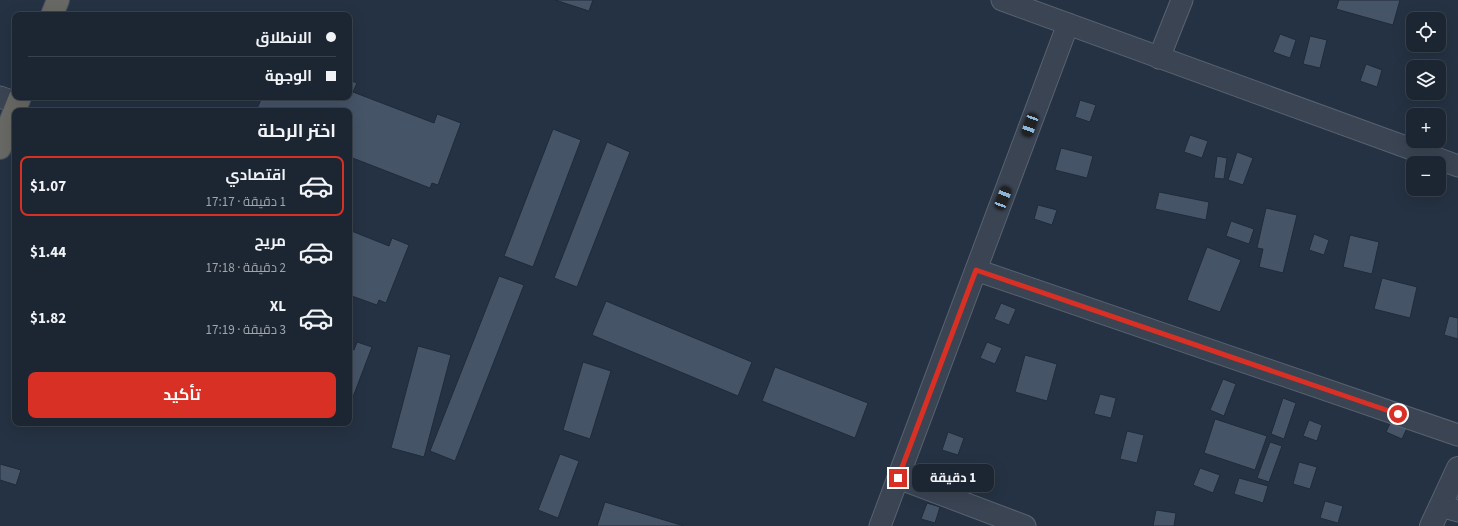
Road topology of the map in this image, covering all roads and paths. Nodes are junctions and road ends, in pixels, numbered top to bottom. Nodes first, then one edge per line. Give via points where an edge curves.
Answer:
1 (58, 0) edge
2 (1002, 0) edge
3 (1182, 0) edge
4 (53, 12) edge
5 (1068, 24) junction
6 (1159, 58) junction
7 (12, 99) edge
8 (0, 148) edge
9 (1458, 166) edge
10 (976, 270) junction
11 (1458, 435) edge
12 (1458, 468) edge
13 (898, 478) junction
14 (1449, 508) edge
15 (880, 526) edge
16 (1025, 526) edge
17 (1431, 526) edge

1 - 4 highway
2 - 5 street
3 - 6 street
5 - 6 street
5 - 10 street
6 - 9 street
7 - 8 highway
10 - 11 street
10 - 13 street
12 - 14 street
13 - 15 street
13 - 16 street
14 - 17 street

